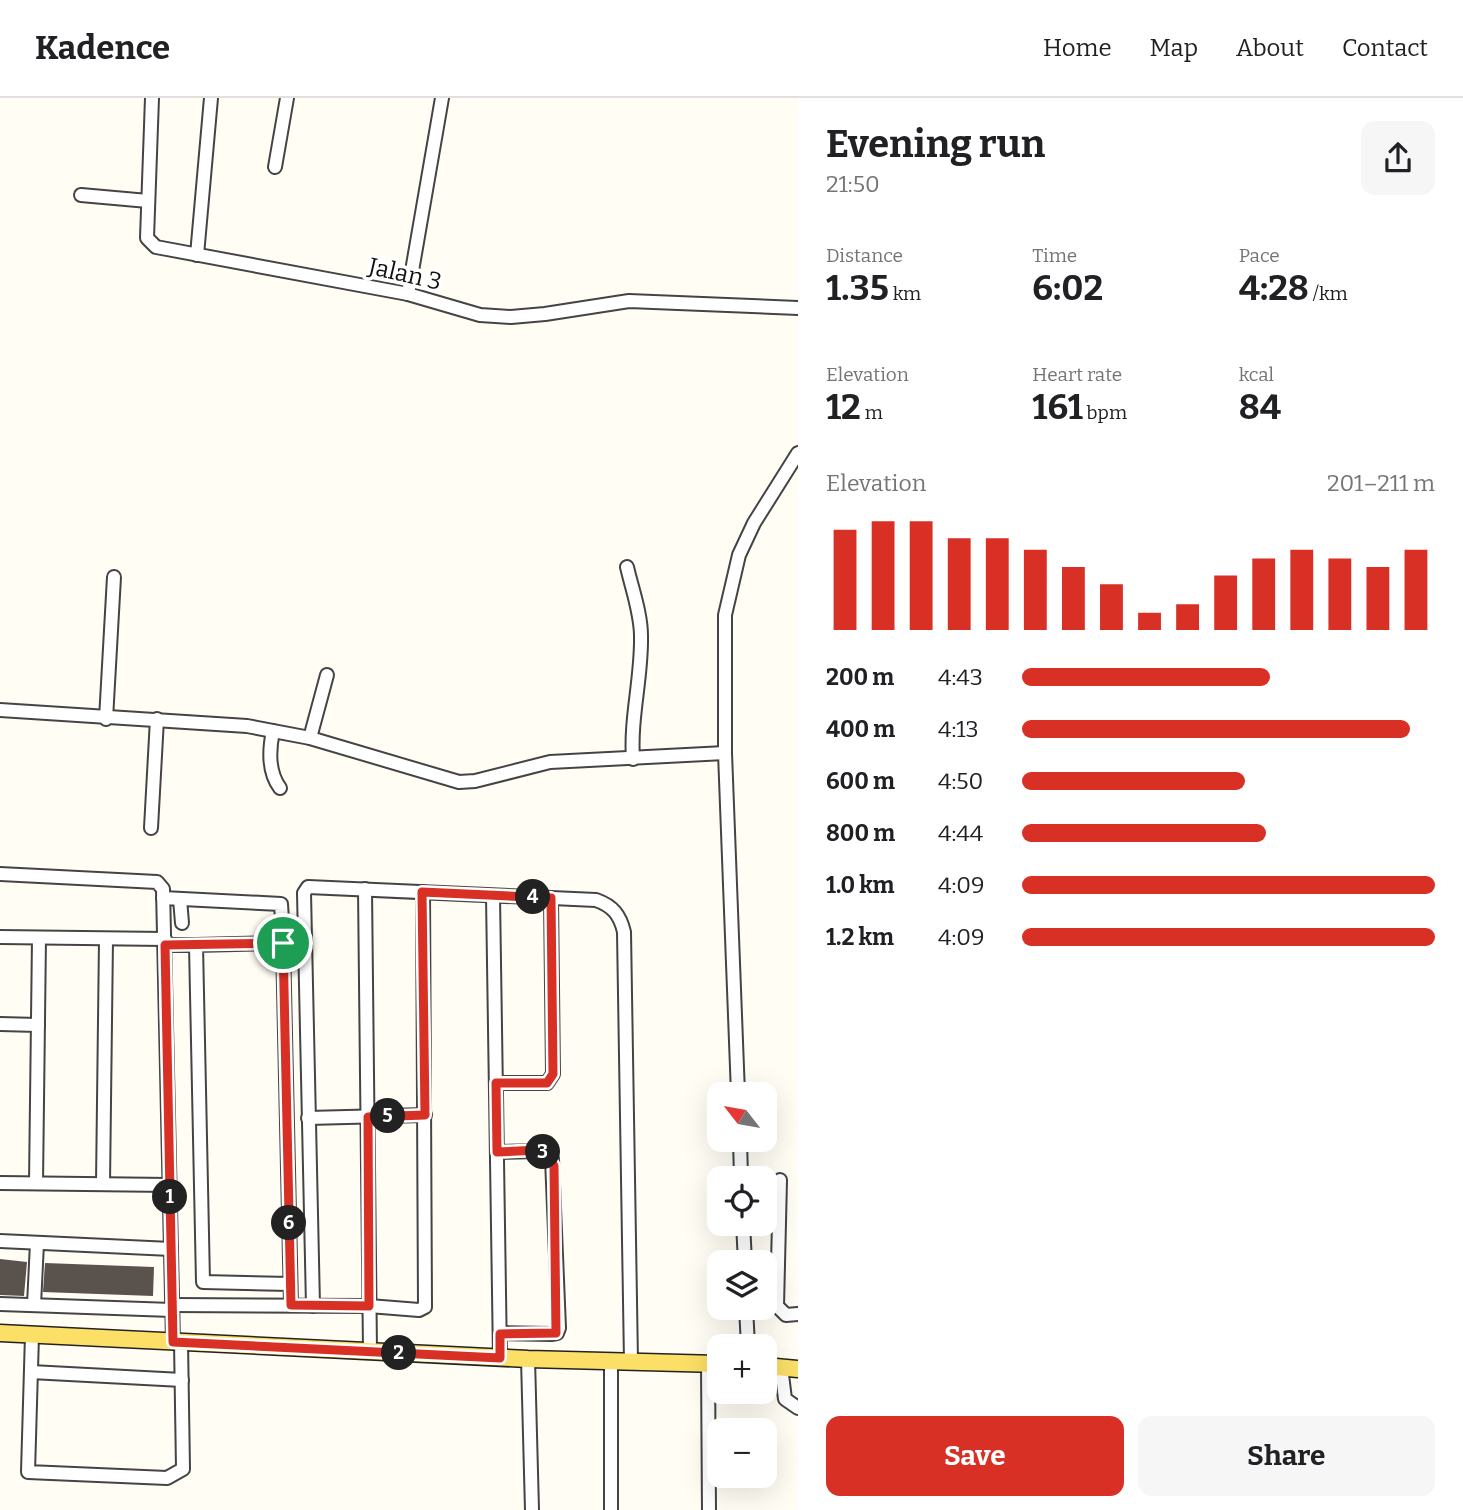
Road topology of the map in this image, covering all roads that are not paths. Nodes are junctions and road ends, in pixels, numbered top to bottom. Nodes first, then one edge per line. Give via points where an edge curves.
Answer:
1 (152, 98) edge
2 (211, 98) edge
3 (287, 98) edge
4 (442, 98) edge
5 (275, 167) dead end
6 (81, 195) dead end
7 (148, 201) junction
8 (197, 255) junction
9 (408, 294) junction
10 (798, 309) edge
11 (798, 453) edge
12 (627, 567) dead end
13 (114, 577) dead end
14 (327, 675) dead end
15 (0, 710) edge
16 (106, 719) junction
17 (157, 719) junction
18 (272, 730) junction
19 (310, 738) junction
20 (725, 753) junction
21 (633, 759) junction
22 (280, 788) dead end
23 (151, 828) dead end
24 (0, 874) edge
25 (365, 889) junction
26 (422, 892) junction
27 (493, 896) junction
28 (163, 898) junction
29 (551, 898) junction
30 (180, 899) junction
31 (282, 920) dead end
32 (182, 923) dead end
33 (0, 937) edge
34 (39, 938) junction
35 (106, 939) junction
36 (165, 942) junction
37 (195, 945) junction
38 (0, 1024) edge
39 (38, 1025) junction
40 (738, 1082) edge
41 (496, 1083) junction
42 (425, 1115) junction
43 (368, 1117) junction
44 (308, 1118) junction
45 (497, 1152) junction
46 (780, 1180) dead end
47 (0, 1183) edge
48 (36, 1183) junction
49 (103, 1184) junction
50 (170, 1185) junction
51 (0, 1241) edge
52 (37, 1243) junction
53 (171, 1249) junction
54 (290, 1284) junction
55 (0, 1304) edge
56 (34, 1305) junction
57 (291, 1305) junction
58 (313, 1306) junction
59 (369, 1306) junction
60 (172, 1307) junction
61 (798, 1314) edge
62 (0, 1333) edge
63 (500, 1334) junction
64 (32, 1335) junction
65 (177, 1342) junction
66 (370, 1351) junction
67 (500, 1358) junction
68 (528, 1359) junction
69 (611, 1361) junction
70 (631, 1362) junction
71 (707, 1363) edge
72 (777, 1366) edge
73 (798, 1369) edge
74 (31, 1372) junction
75 (777, 1377) edge
76 (182, 1380) junction
77 (713, 1404) edge
78 (798, 1408) edge
79 (532, 1510) edge
80 (611, 1510) edge
81 (709, 1510) edge

1 - 7 street, Jalan 3
2 - 8 street
3 - 5 street
4 - 9 street
6 - 7 street
7 - 8 street, Jalan 3 via 150,243
8 - 9 street, Jalan 3
9 - 10 street, Jalan 3 via 480,315 512,317 629,301
11 - 20 street via 754,523 730,586 724,625
12 - 21 street via 641,636 631,732
13 - 16 street
14 - 19 street
15 - 16 street
16 - 17 street
17 - 18 street
17 - 23 street
18 - 19 street
18 - 22 street via 270,757
19 - 21 street via 458,782 550,762
20 - 21 street
20 - 40 street
24 - 28 street via 158,882
25 - 26 street
25 - 43 street
25 - 44 street via 308,887 302,899
26 - 27 street
26 - 42 street
27 - 29 street
27 - 41 street
28 - 30 street
28 - 36 street
29 - 41 street via 553,1074 547,1083
29 - 70 street via 607,904 620,916 624,932
30 - 31 street via 281,904
30 - 32 street
33 - 34 street
34 - 35 street
34 - 39 street
35 - 36 street
35 - 49 street
36 - 37 street
36 - 50 street
37 - 54 street via 203,1282
37 - 54 street via 283,943
38 - 39 street
39 - 48 street
41 - 45 street
42 - 43 street
42 - 59 street via 427,1301 419,1310
43 - 44 street
43 - 59 street
44 - 58 street
45 - 63 street
45 - 63 street via 539,1150 552,1159 559,1322 556,1333
46 - 61 street via 776,1306 786,1315
47 - 48 street
48 - 49 street
49 - 50 street
50 - 53 street
51 - 52 street
52 - 53 street
52 - 56 street
53 - 60 street
54 - 57 street
55 - 56 street
56 - 60 street
57 - 58 street
57 - 60 street
58 - 59 street
59 - 66 street
60 - 65 street
62 - 64 main road
63 - 67 street
64 - 65 main road
64 - 74 street
65 - 66 main road
65 - 76 street
66 - 67 main road
67 - 68 main road
68 - 69 main road
68 - 79 street
69 - 70 main road
69 - 80 street
70 - 71 main road
72 - 73 main road
74 - 76 street
74 - 76 street via 28,1472 167,1478 183,1469
75 - 78 street via 789,1405
77 - 81 street

